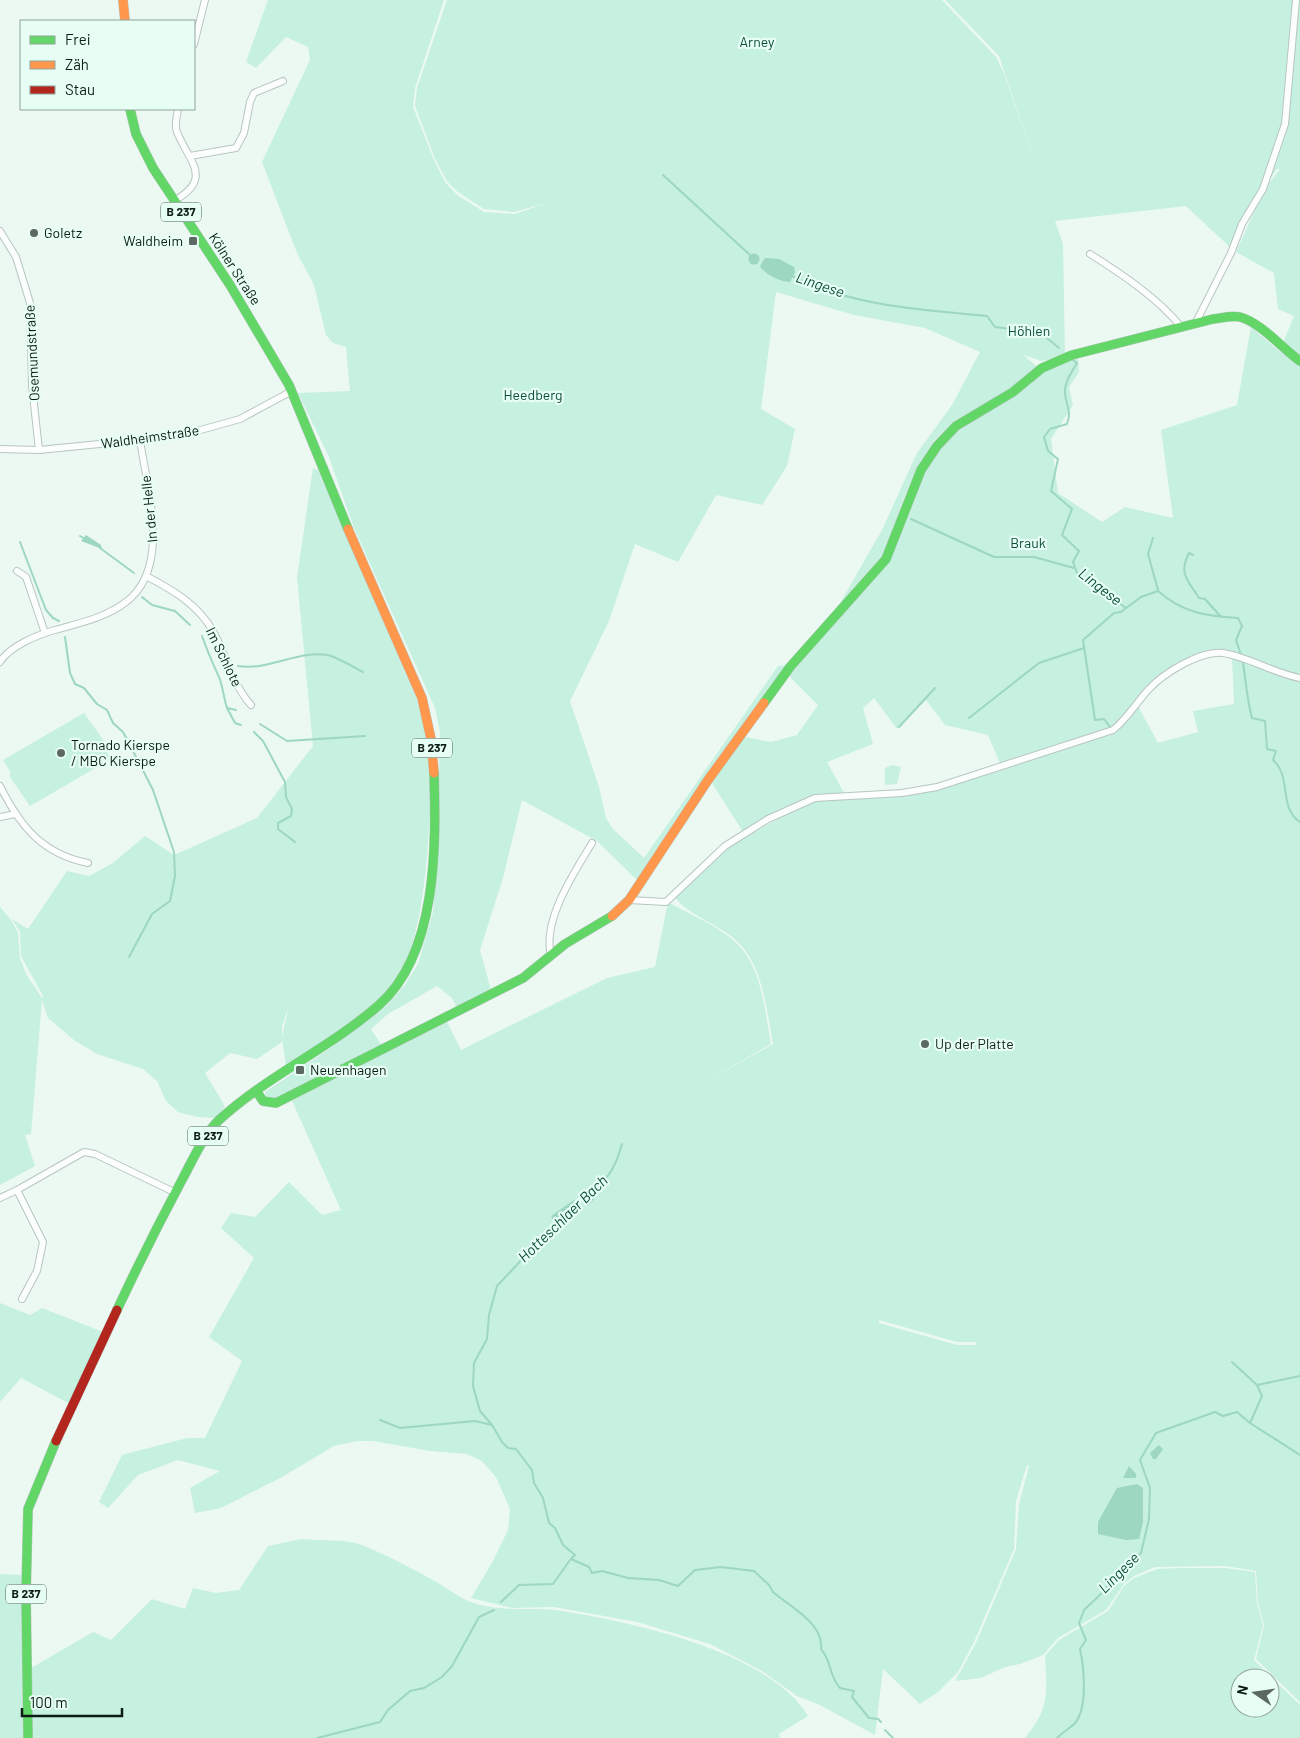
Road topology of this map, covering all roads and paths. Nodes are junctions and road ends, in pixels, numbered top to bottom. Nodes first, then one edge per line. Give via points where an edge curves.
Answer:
1 (123, 0) edge
2 (204, 0) edge
3 (1296, 0) edge
4 (125, 20) edge
5 (195, 40) edge
6 (283, 81) dead end
7 (130, 110) edge
8 (178, 110) edge
9 (190, 156) junction
10 (174, 201) junction
11 (0, 231) edge
12 (1090, 254) dead end
13 (1195, 324) junction
14 (1182, 328) junction
15 (1300, 361) edge
16 (292, 391) junction
17 (140, 440) junction
18 (0, 449) edge
19 (39, 450) junction
20 (17, 570) dead end
21 (146, 576) junction
22 (45, 633) junction
23 (0, 661) edge
24 (1300, 678) edge
25 (251, 705) dead end
26 (0, 786) edge
27 (15, 814) junction
28 (0, 817) edge
29 (592, 843) dead end
30 (88, 863) dead end
31 (629, 900) junction
32 (550, 956) junction
33 (257, 1092) junction
34 (17, 1190) junction
35 (174, 1192) junction
36 (0, 1198) edge
37 (22, 1299) dead end
38 (28, 1738) edge

1 - 4 main road
2 - 5 street
3 - 13 street via 1285,124 1263,189 1242,224
6 - 9 street via 254,93 244,133 236,148
7 - 10 main road, Kölner Straße / B 237 via 135,134 148,163
8 - 9 street via 177,132
9 - 10 street via 197,170 195,182 190,191
10 - 16 main road, Kölner Straße / B 237 via 242,304
11 - 19 street, Osemundstraße via 16,257 30,303 32,386
12 - 14 street via 1170,313
13 - 14 main road
13 - 15 main road via 1232,317 1248,319
14 - 31 main road via 1072,354 1042,368 1013,392 956,426 921,470 886,559 790,668 708,780
16 - 17 street, Waldheimstraße via 228,424
16 - 33 main road, B 237 via 426,712 433,757 432,858 426,913 413,959 399,982 387,997 355,1024
17 - 19 street, Waldheimstraße
17 - 21 street, In der Helle via 153,526 154,554
18 - 19 street, Waldheimstraße
20 - 22 street via 26,577
21 - 22 street, In der Helle via 136,593 124,603 95,619
21 - 25 street, Im Schlote via 192,604 204,617 242,695
22 - 23 street, In der Helle via 17,647
24 - 31 street via 1224,653 1209,652 1163,676 1114,730 937,787 902,793 815,798 768,819 725,846 666,902
26 - 27 street
27 - 28 street
27 - 30 street via 30,835 61,855
29 - 32 street via 566,888 553,919 548,944
31 - 32 main road via 611,917
32 - 33 main road via 523,978 276,1103 263,1101
33 - 35 main road, B 237 via 218,1122
34 - 35 street via 84,1152 95,1154
34 - 36 street
34 - 37 street via 44,1242 37,1271
35 - 38 main road, B 237 via 68,1415 28,1510

